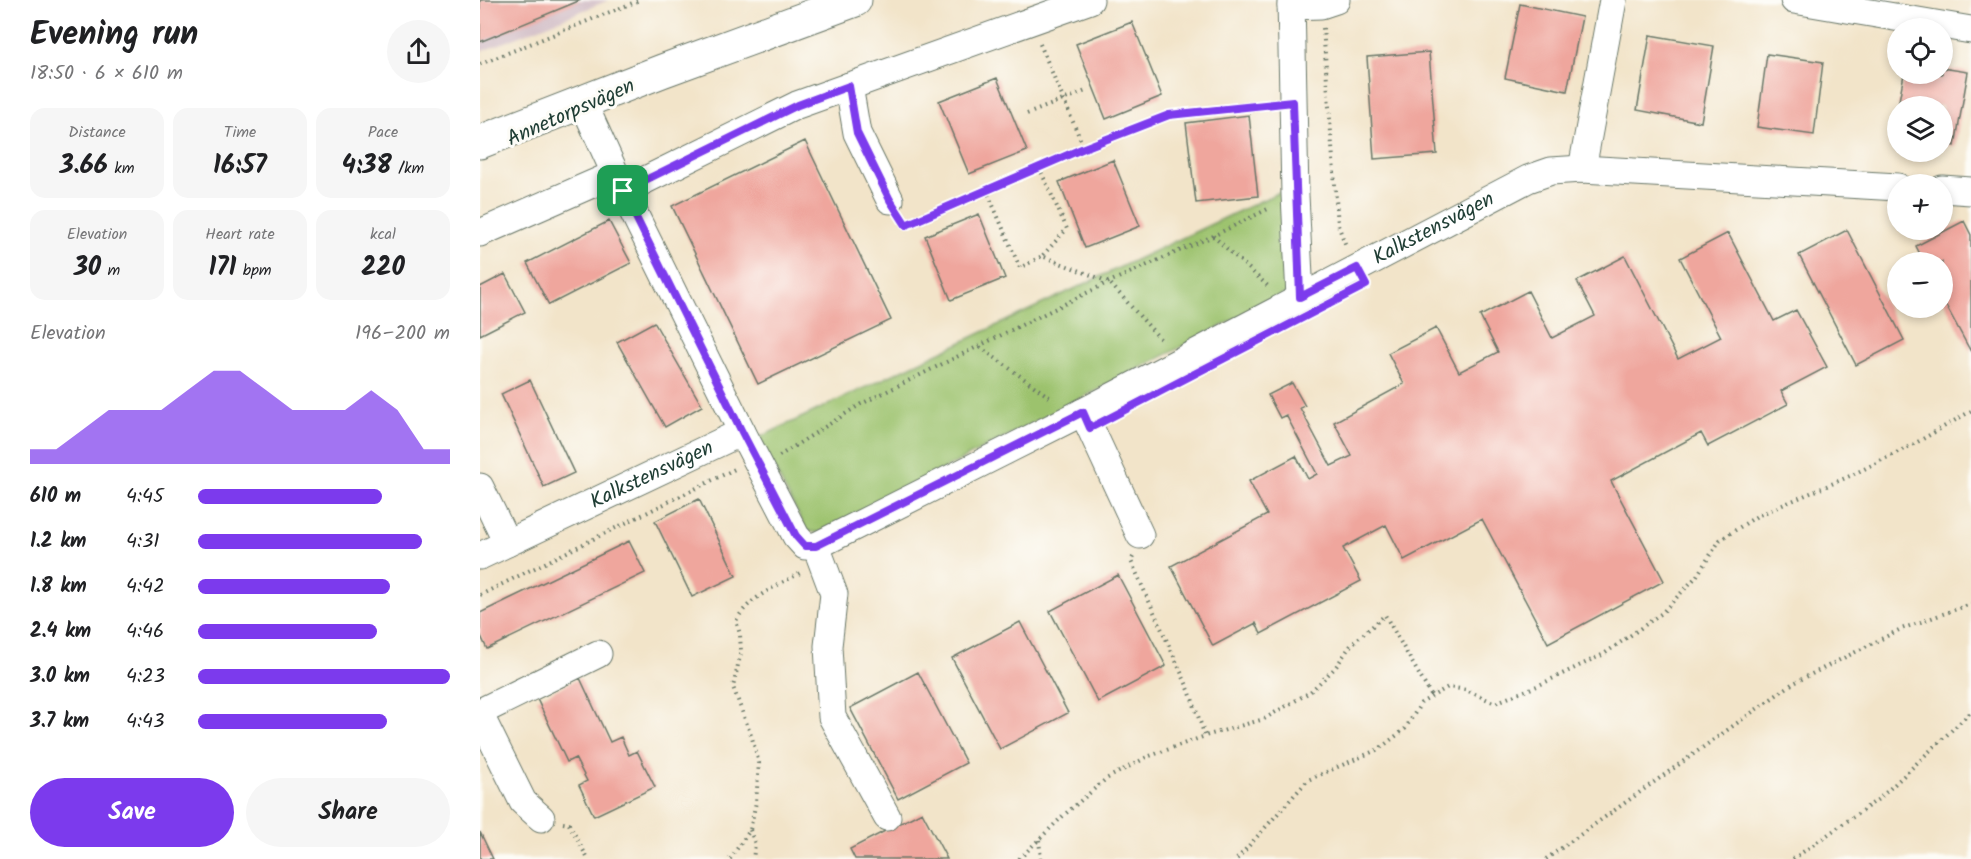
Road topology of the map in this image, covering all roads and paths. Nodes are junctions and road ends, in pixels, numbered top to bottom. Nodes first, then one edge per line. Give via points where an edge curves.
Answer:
1 (640, 0) edge
2 (855, 0) edge
3 (1090, 0) edge
4 (1612, 0) edge
5 (1794, 0) edge
6 (1328, 2) edge
7 (1291, 3) edge
8 (1030, 21) junction
9 (1971, 30) edge
10 (480, 64) edge
11 (662, 70) junction
12 (849, 86) junction
13 (1086, 91) dead end
14 (1064, 100) junction
15 (1293, 102) junction
16 (586, 109) junction
17 (1027, 114) dead end
18 (480, 142) edge
19 (1084, 148) junction
20 (480, 153) edge
21 (1040, 167) junction
22 (1582, 170) junction
23 (619, 183) junction
24 (1887, 186) edge
25 (986, 189) junction
26 (1953, 190) edge
27 (1971, 191) edge
28 (1295, 195) junction
29 (890, 200) joint
30 (480, 233) edge
31 (1213, 236) junction
32 (1042, 256) junction
33 (1357, 268) junction
34 (1109, 282) junction
35 (1269, 287) dead end
36 (1300, 297) junction
37 (1163, 342) dead end
38 (980, 347) junction
39 (1052, 399) dead end
40 (1971, 411) edge
41 (1083, 412) junction
42 (742, 432) junction
43 (758, 463) junction
44 (480, 487) edge
45 (1140, 535) joint
46 (507, 543) junction
47 (818, 554) junction
48 (480, 556) edge
49 (480, 595) edge
50 (1971, 604) edge
51 (598, 654) dead end
52 (1432, 697) junction
53 (1971, 712) edge
54 (480, 713) edge
55 (1205, 736) junction
56 (887, 817) dead end
57 (541, 818) joint
58 (750, 830) junction
59 (1039, 839) junction
60 (588, 859) edge
61 (730, 859) edge
62 (753, 859) edge
63 (1019, 859) edge
64 (1041, 859) edge
65 (1237, 859) edge
66 (1546, 859) edge
67 (1793, 859) edge

1 - 10 path
2 - 11 main road, Annetorpsvägen
3 - 8 street
4 - 22 street
5 - 9 street
6 - 7 street
6 - 33 path via 1338,225
7 - 15 street
8 - 12 street
8 - 14 path
11 - 16 main road, Annetorpsvägen
11 - 18 main road, Annetorpsvägen
12 - 23 street
12 - 29 street via 857,133
13 - 14 path
14 - 17 path
14 - 19 path
15 - 19 path via 1169,115
15 - 28 street
16 - 20 main road, Annetorpsvägen
16 - 23 street
19 - 21 path
21 - 25 path
21 - 32 path via 1067,229
22 - 24 street, Kalkstensvägen
22 - 33 street, Kalkstensvägen via 1551,171 1528,179
23 - 30 street
23 - 42 street
25 - 29 path via 906,225
25 - 32 path via 1020,268
26 - 27 street
28 - 31 path
28 - 36 street
31 - 34 path
31 - 35 path
32 - 34 path
33 - 36 street, Kalkstensvägen
34 - 37 path
34 - 38 path
36 - 41 street, Kalkstensvägen
38 - 39 path
38 - 43 path via 861,404
40 - 52 path via 1850,476 1757,516 1720,540 1696,577 1662,613 1604,654 1495,703 1448,687
41 - 45 street
41 - 47 street, Kalkstensvägen
42 - 43 street
42 - 46 street, Kalkstensvägen
43 - 47 street via 796,536
43 - 49 path
44 - 46 street
45 - 55 path via 1131,561 1189,690
46 - 48 street, Kalkstensvägen
47 - 56 street via 834,594 828,646 832,717
47 - 58 path via 754,600 735,621 741,652 733,687 759,763
50 - 66 path via 1901,629 1792,684
51 - 54 street
52 - 55 path via 1385,615 1351,645 1335,668 1310,692 1264,719
52 - 65 path via 1421,704 1405,729 1379,749 1308,780
53 - 67 path via 1880,798
54 - 57 street via 523,802
55 - 59 path via 1147,757 1106,779
57 - 60 path via 569,824
58 - 61 path
58 - 62 path via 755,844
59 - 63 path
59 - 64 path

